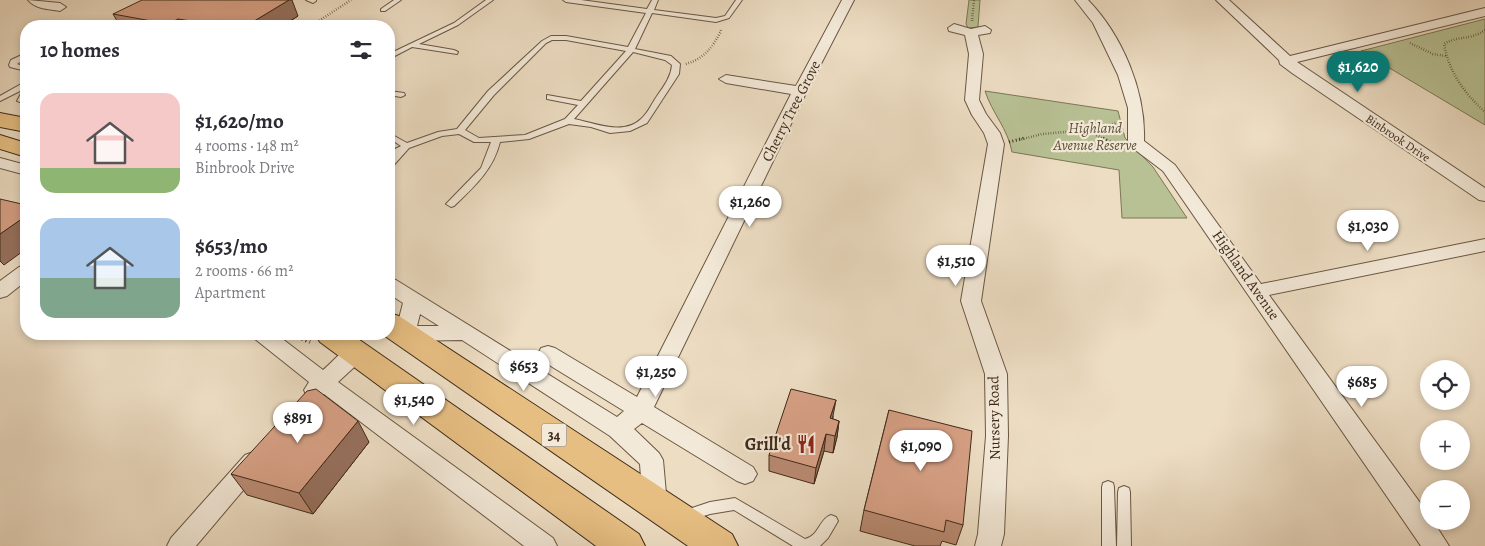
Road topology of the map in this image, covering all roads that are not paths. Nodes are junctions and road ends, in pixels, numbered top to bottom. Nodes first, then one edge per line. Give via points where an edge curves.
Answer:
1 (34, 0) edge
2 (398, 0) edge
3 (485, 0) edge
4 (489, 0) edge
5 (566, 0) edge
6 (655, 0) edge
7 (739, 0) edge
8 (848, 0) edge
9 (1081, 0) edge
10 (1222, 0) edge
11 (1480, 0) edge
12 (1485, 2) edge
13 (60, 7) dead end
14 (383, 10) dead end
15 (1485, 12) edge
16 (650, 13) junction
17 (972, 30) road end
18 (411, 45) junction
19 (630, 51) junction
20 (395, 52) edge
21 (454, 52) dead end
22 (20, 58) edge
23 (1285, 61) junction
24 (20, 68) edge
25 (726, 79) dead end
26 (20, 88) edge
27 (800, 91) junction
28 (395, 94) edge
29 (401, 95) dead end
30 (550, 98) dead end
31 (0, 100) edge
32 (582, 104) junction
33 (0, 120) edge
34 (568, 121) junction
35 (20, 124) edge
36 (460, 131) junction
37 (395, 139) edge
38 (496, 140) junction
39 (0, 142) edge
40 (407, 146) junction
41 (20, 148) edge
42 (395, 152) edge
43 (395, 159) edge
44 (0, 164) edge
45 (20, 169) edge
46 (1485, 196) edge
47 (451, 204) dead end
48 (1485, 245) edge
49 (20, 276) edge
50 (395, 289) edge
51 (0, 291) edge
52 (1258, 291) junction
53 (413, 300) junction
54 (397, 329) edge
55 (464, 333) junction
56 (270, 340) edge
57 (324, 340) edge
58 (356, 353) junction
59 (548, 354) dead end
60 (323, 382) junction
61 (299, 409) edge
62 (641, 411) junction
63 (618, 429) junction
64 (268, 444) edge
65 (745, 474) dead end
66 (1108, 486) dead end
67 (1124, 492) dead end
68 (666, 511) junction
69 (831, 521) dead end
70 (180, 546) edge
71 (544, 546) edge
72 (626, 546) edge
73 (719, 546) edge
74 (988, 546) edge
75 (1110, 546) edge
76 (1124, 546) edge
77 (1436, 546) edge

1 - 13 street
2 - 14 lane
3 - 4 lane
4 - 18 lane via 471,16
5 - 16 lane
6 - 16 lane
7 - 16 lane via 727,17 716,20
8 - 27 street, Cherry Tree Grove
9 - 52 street, Highland Avenue via 1100,24 1124,70 1138,121 1136,140 1169,168
10 - 23 street, Binbrook Drive
11 - 12 street
15 - 23 street
16 - 19 lane
17 - 74 street, Nursery Road via 976,54 972,100 996,144 972,301 996,374 997,436
18 - 20 lane
18 - 21 lane
19 - 32 lane
19 - 34 lane via 668,58 676,64 675,74 644,122 610,131
19 - 36 lane via 551,38 491,93
22 - 24 lane via 13,65
23 - 46 street, Binbrook Drive
25 - 27 street
26 - 31 lane
27 - 62 street, Cherry Tree Grove
28 - 29 lane
30 - 32 lane
32 - 34 lane
33 - 35 highway
34 - 38 lane via 526,136
36 - 38 lane via 477,140
36 - 40 lane via 432,136
37 - 40 lane
38 - 47 lane via 494,155 486,169
39 - 41 highway
40 - 42 lane
40 - 43 lane
44 - 45 street
48 - 52 street
49 - 51 street
50 - 53 street
52 - 77 street, Highland Avenue
53 - 54 street
53 - 55 street
54 - 55 street
54 - 68 highway, 34
55 - 63 street
56 - 60 street
57 - 58 highway
58 - 60 street
58 - 72 highway
59 - 62 street
60 - 61 street
60 - 71 street
62 - 63 street, Cherry Tree Grove
62 - 65 street
63 - 68 street via 651,460
64 - 70 street
66 - 75 lane
67 - 76 lane
68 - 69 lane via 735,504 804,545 817,542
68 - 73 highway, 34

